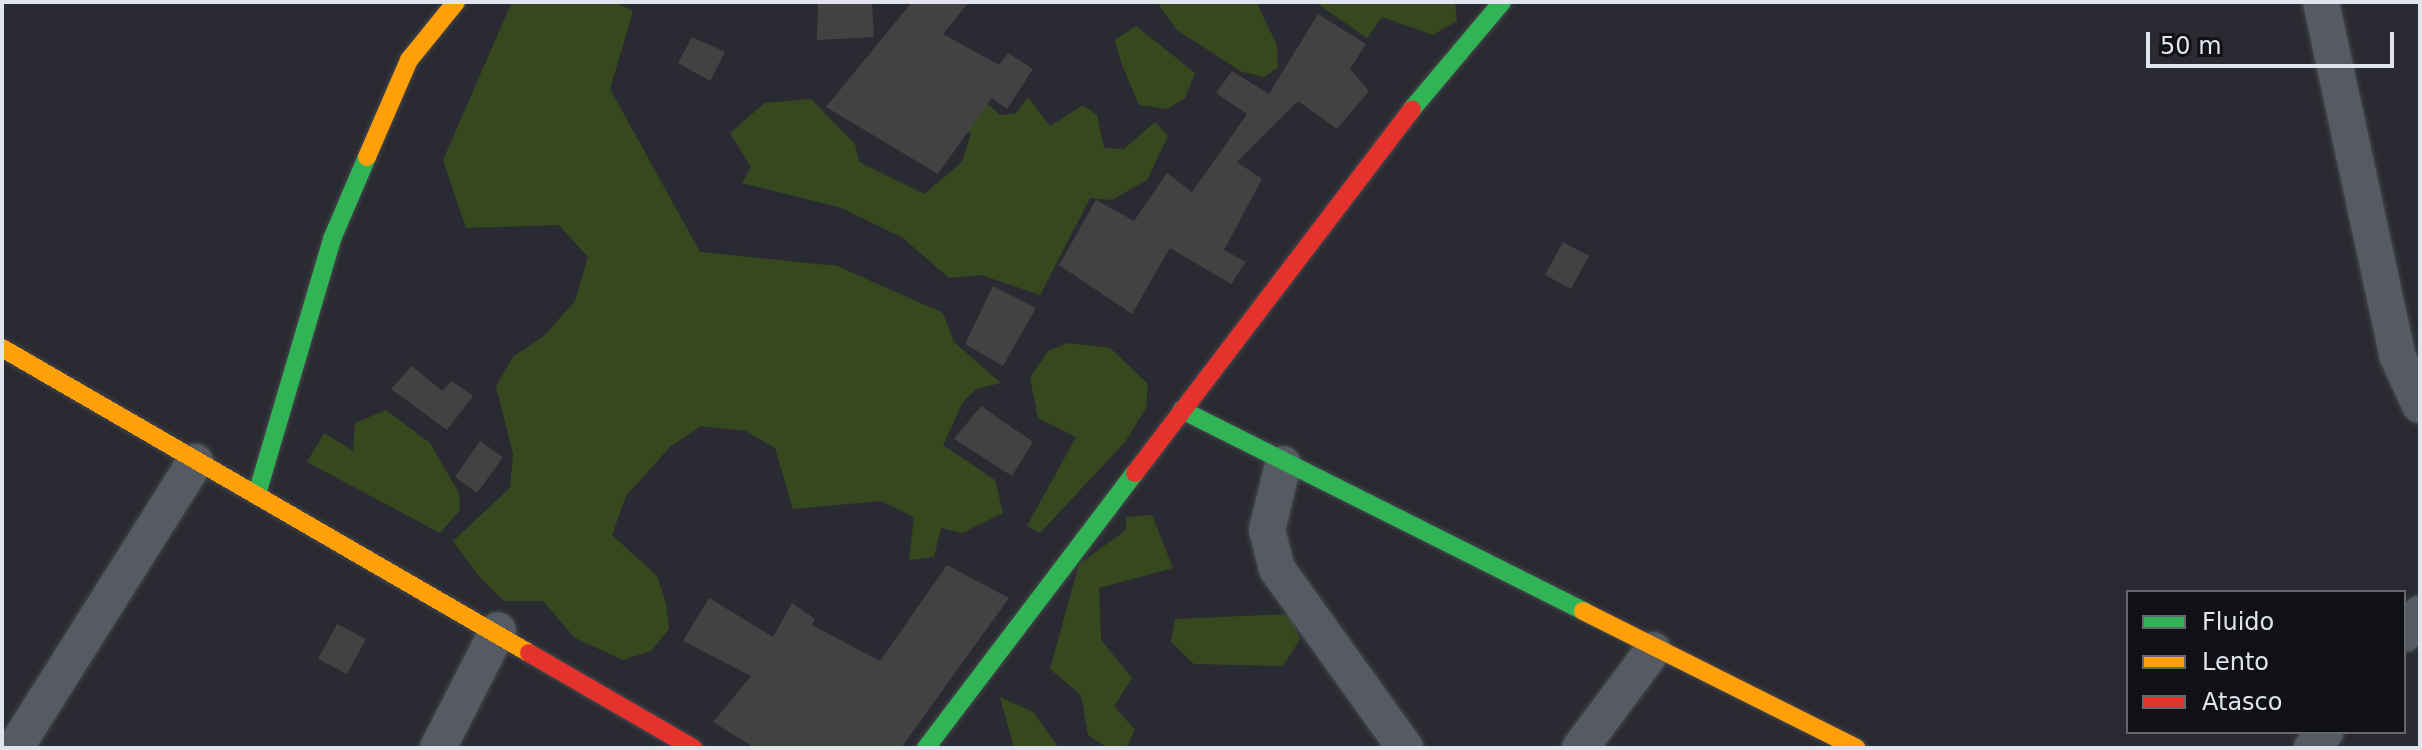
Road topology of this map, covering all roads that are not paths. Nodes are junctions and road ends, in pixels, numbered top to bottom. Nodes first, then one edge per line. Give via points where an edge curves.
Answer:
1 (456, 2) edge
2 (1502, 2) edge
3 (2321, 2) edge
4 (2, 348) edge
5 (2420, 405) edge
6 (1182, 410) junction
7 (195, 462) junction
8 (1283, 464) junction
9 (257, 494) junction
10 (2420, 614) edge
11 (498, 630) junction
12 (2406, 632) edge
13 (1653, 650) junction
14 (15, 748) edge
15 (438, 748) edge
16 (693, 748) edge
17 (926, 748) edge
18 (1405, 748) edge
19 (1580, 748) edge
20 (1857, 748) edge

1 - 9 street via 409,60 332,239
2 - 6 street via 1476,25
3 - 5 street via 2397,355
4 - 7 street
6 - 8 street
6 - 17 street
7 - 9 street
7 - 14 street
8 - 13 street
8 - 18 street via 1267,530 1277,569
9 - 11 street
10 - 12 street
11 - 15 street
11 - 16 street
13 - 19 street
13 - 20 street

